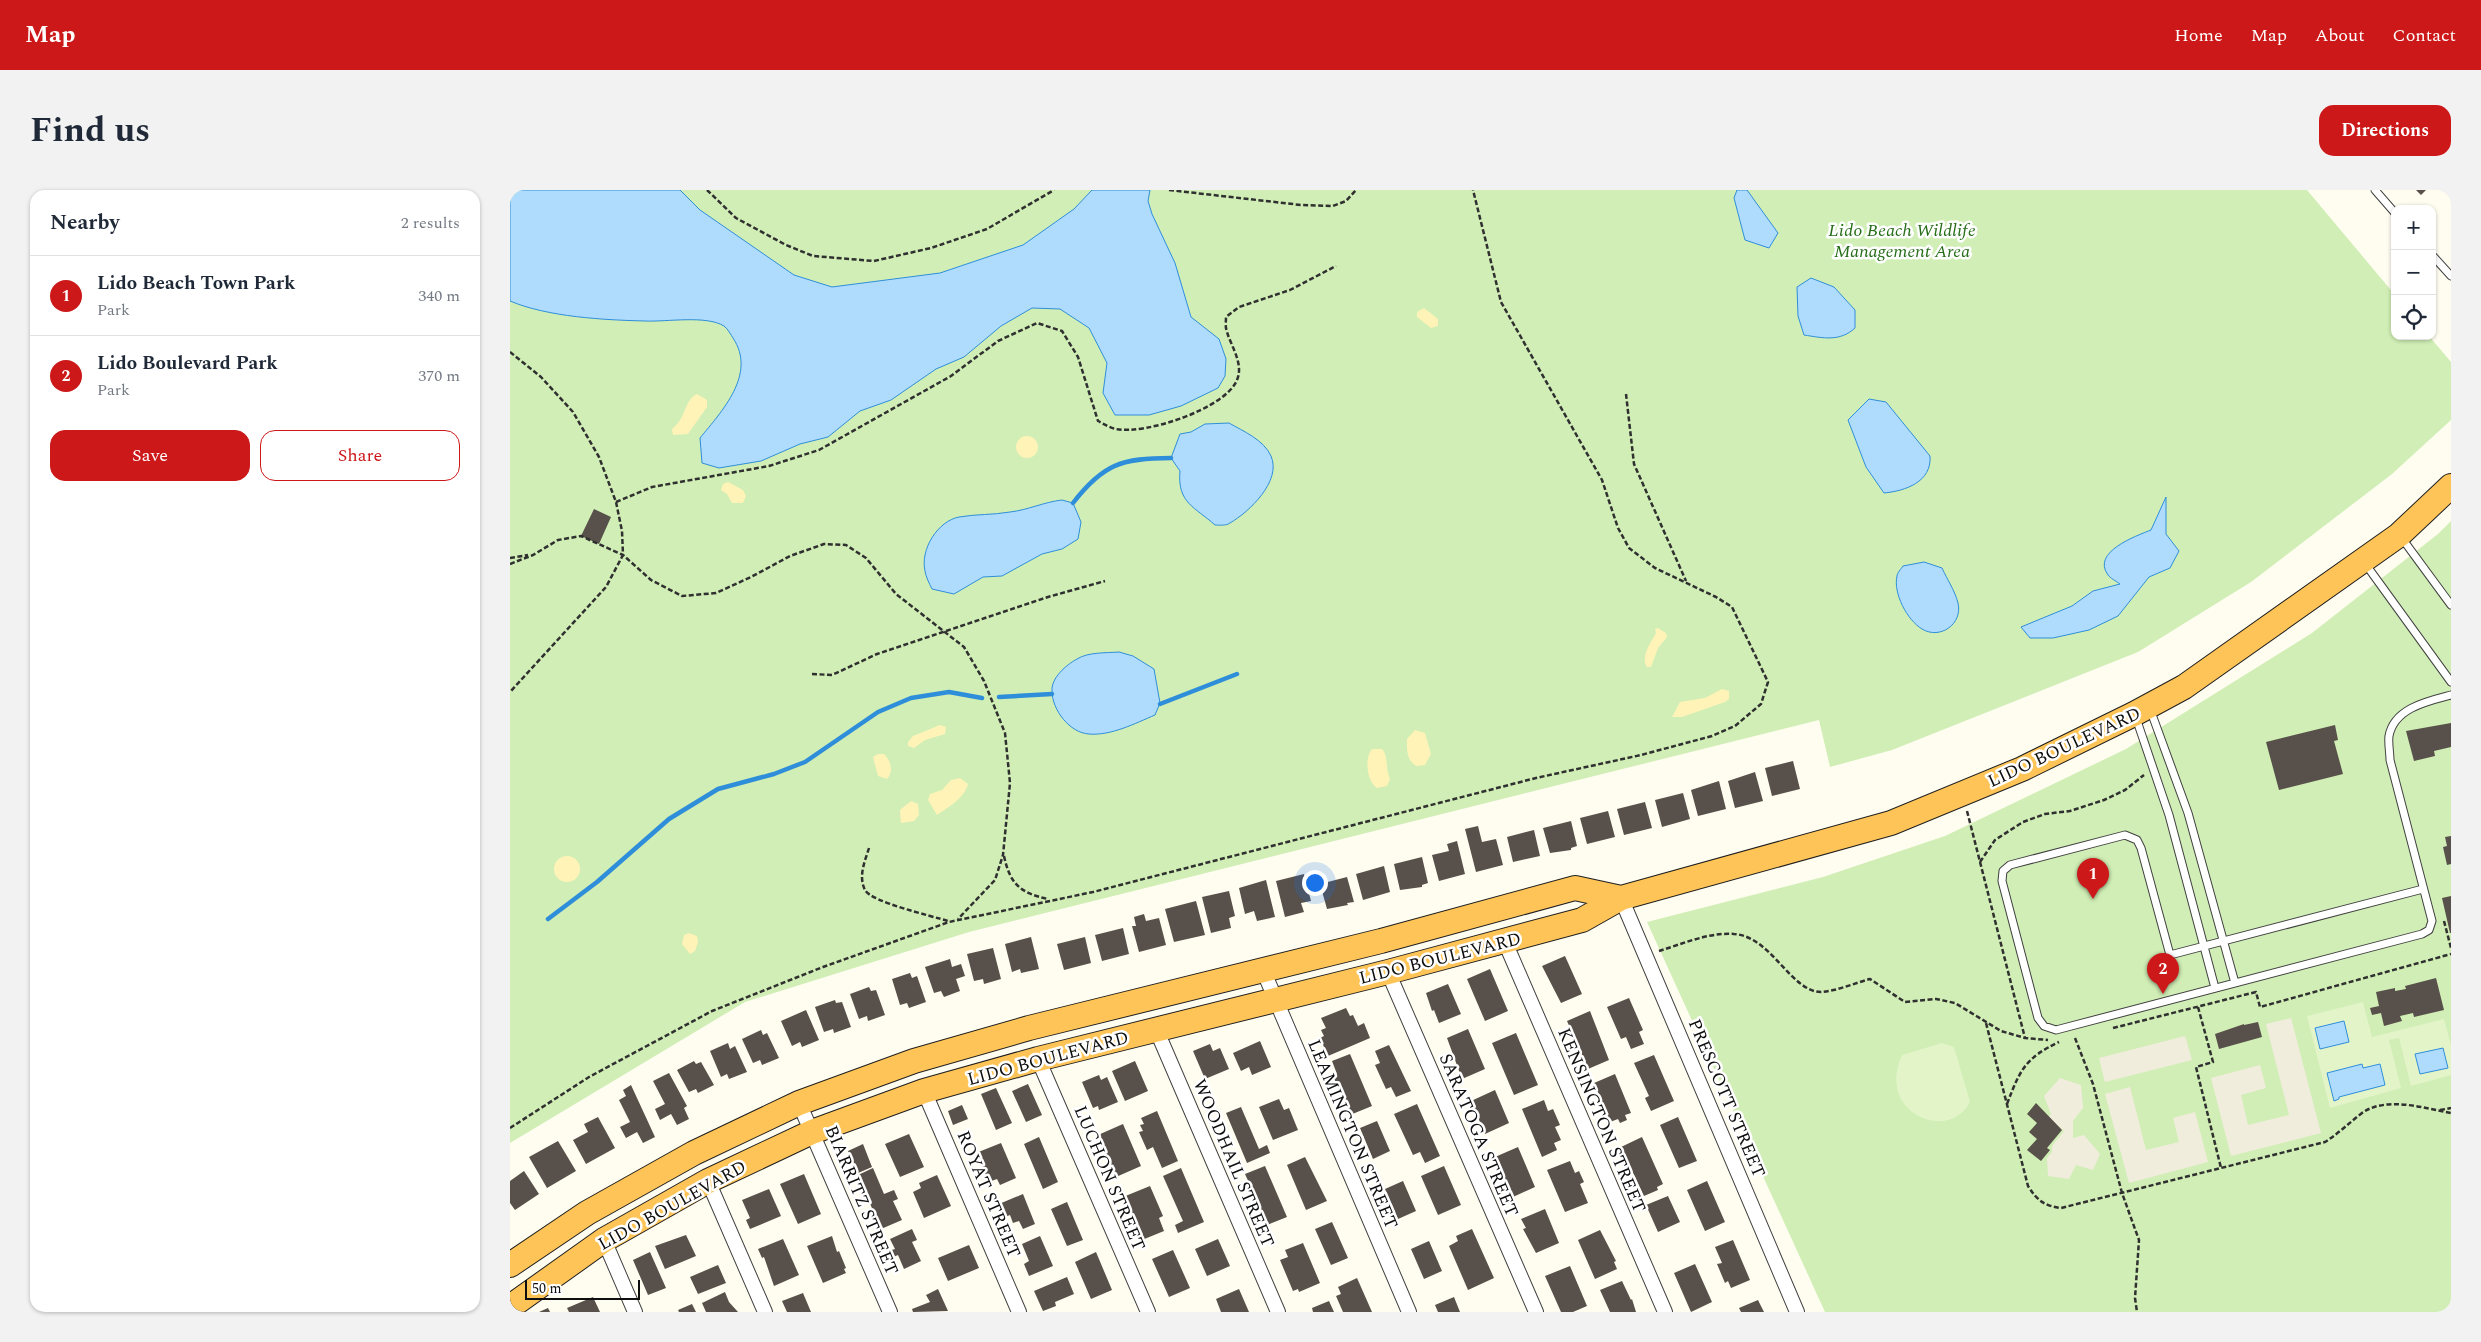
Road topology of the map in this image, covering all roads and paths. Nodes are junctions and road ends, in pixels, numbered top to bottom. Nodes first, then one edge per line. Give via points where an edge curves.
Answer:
1 (708, 190) edge
2 (1054, 190) edge
3 (1169, 190) edge
4 (1356, 190) edge
5 (1473, 190) edge
6 (2374, 190) edge
7 (2391, 209) edge
8 (2436, 259) edge
9 (1336, 266) dead end
10 (2451, 276) edge
11 (510, 352) edge
12 (1626, 394) dead end
13 (2451, 486) edge
14 (616, 502) junction
15 (2399, 535) junction
16 (533, 555) junction
17 (623, 555) junction
18 (510, 558) edge
19 (2363, 560) junction
20 (510, 564) edge
21 (1105, 581) dead end
22 (1687, 582) junction
23 (2451, 605) edge
24 (945, 631) junction
25 (812, 674) dead end
26 (2451, 682) edge
27 (510, 692) edge
28 (2451, 695) edge
29 (2141, 710) junction
30 (2153, 767) junction
31 (1963, 794) junction
32 (869, 848) dead end
33 (1003, 855) junction
34 (1980, 862) junction
35 (2423, 890) junction
36 (1622, 898) junction
37 (1050, 900) junction
38 (958, 919) junction
39 (2444, 920) dead end
40 (949, 922) junction
41 (2224, 941) junction
42 (1505, 942) junction
43 (2205, 946) junction
44 (2451, 948) edge
45 (1646, 954) junction
46 (2451, 954) edge
47 (1263, 970) junction
48 (1388, 972) junction
49 (2235, 983) junction
50 (2216, 988) junction
51 (1276, 999) junction
52 (2198, 1007) junction
53 (1986, 1023) junction
54 (2113, 1028) dead end
55 (1156, 1029) junction
56 (2084, 1035) dead end
57 (2025, 1038) junction
58 (2075, 1038) junction
59 (2068, 1039) dead end
60 (1038, 1059) junction
61 (924, 1092) junction
62 (799, 1103) junction
63 (2007, 1105) junction
64 (2451, 1108) edge
65 (2437, 1110) junction
66 (2451, 1112) edge
67 (510, 1128) edge
68 (812, 1132) junction
69 (2221, 1168) junction
70 (708, 1181) junction
71 (2122, 1192) junction
72 (604, 1240) junction
73 (510, 1265) edge
74 (510, 1306) edge
75 (635, 1312) edge
76 (764, 1312) edge
77 (890, 1312) edge
78 (1019, 1312) edge
79 (1148, 1312) edge
80 (1278, 1312) edge
81 (1408, 1312) edge
82 (1536, 1312) edge
83 (1665, 1312) edge
84 (1797, 1312) edge
85 (2137, 1312) edge

1 - 2 path via 736,218 786,245 813,256 874,261 931,248 987,229
3 - 4 path via 1333,206 1346,201
5 - 22 path via 1501,302 1602,480 1618,528 1629,548 1655,568
6 - 7 lane
8 - 10 lane
9 - 14 path via 1290,290 1239,308 1226,317 1226,330 1238,362 1238,380 1220,400 1190,416 1143,428 1117,429 1098,421 1078,357 1062,331 1037,323 998,341 951,376 819,450 769,466 652,487
11 - 14 path via 542,376 573,412 599,457
12 - 22 path via 1634,464
13 - 15 highway, LIDO BOULEVARD
14 - 17 path
15 - 19 highway, LIDO BOULEVARD
15 - 23 lane
16 - 17 path via 558,540 581,536
16 - 18 path
16 - 20 path
17 - 24 path via 651,580 682,596 716,593 790,556 824,544 846,545 866,558 896,594
17 - 27 path via 606,587
19 - 26 lane
19 - 29 highway, LIDO BOULEVARD via 2184,687
21 - 24 path
22 - 37 path via 1732,607 1768,682 1761,704 1735,726 1712,736 1641,755 1536,778 1093,892
24 - 25 path via 877,654 832,675
24 - 33 path via 964,647 984,681 1005,733 1010,783
28 - 35 lane via 2415,705 2397,720 2389,736 2390,760
29 - 30 lane
29 - 31 highway, LIDO BOULEVARD via 2022,769
29 - 41 lane via 2188,813
30 - 34 path via 2125,790 2104,800 2023,822 1995,840
30 - 43 lane
31 - 34 path
31 - 36 highway, LIDO BOULEVARD via 1891,823
32 - 40 path via 862,872 865,890 876,900
33 - 37 path via 1007,872 1017,886
33 - 38 path via 995,880
34 - 57 path
35 - 41 lane
35 - 49 lane via 2432,921 2429,930 2422,934
36 - 42 highway, LIDO BOULEVARD via 1582,920
36 - 45 street, PRESCOTT STREET
36 - 47 highway, LIDO BOULEVARD via 1575,888
37 - 38 path
38 - 40 path
39 - 44 path
40 - 67 path via 712,1011 589,1077
41 - 43 lane
41 - 49 lane
42 - 48 highway, LIDO BOULEVARD
42 - 83 street, KENSINGTON STREET
43 - 50 lane
43 - 50 lane via 2170,956 2141,848 2136,840 2126,835 2010,866 2003,871 2002,881 2038,1018 2044,1026 2056,1030
45 - 53 path via 1709,937 1735,934 1757,940 1808,989 1821,992 1870,980 1905,1002 1936,999 1955,1003
45 - 84 street, PRESCOTT STREET
46 - 52 path via 2260,1007 2256,992
47 - 51 street, LEAMINGTON STREET
47 - 62 highway, LIDO BOULEVARD via 1029,1028 914,1061
48 - 51 highway, LIDO BOULEVARD
48 - 82 street, SARATOGA STREET
49 - 50 lane
51 - 55 highway, LIDO BOULEVARD
51 - 81 street, LEAMINGTON STREET
52 - 54 path
52 - 69 path via 2213,1062 2196,1067
53 - 57 path
53 - 63 path
55 - 60 highway, LIDO BOULEVARD
55 - 80 street, WOODHAIL STREET
56 - 58 path
57 - 63 path via 2060,1041 2038,1052 2018,1076
58 - 59 path
58 - 71 path via 2093,1084
60 - 61 highway, LIDO BOULEVARD
60 - 79 street, LUCHON STREET
61 - 68 highway, LIDO BOULEVARD
61 - 78 street, ROYAT STREET
62 - 68 street, BIARRITZ STREET
62 - 73 highway, LIDO BOULEVARD via 694,1153 587,1213
63 - 71 path via 2028,1186 2036,1199 2048,1206 2061,1208
64 - 65 path
65 - 66 path
65 - 69 path via 2391,1104 2378,1106 2363,1113 2325,1142
68 - 70 highway, LIDO BOULEVARD
68 - 77 street, BIARRITZ STREET
69 - 71 path
70 - 72 highway, LIDO BOULEVARD
70 - 76 street
71 - 85 path via 2139,1240
72 - 74 highway, LIDO BOULEVARD
72 - 75 street

